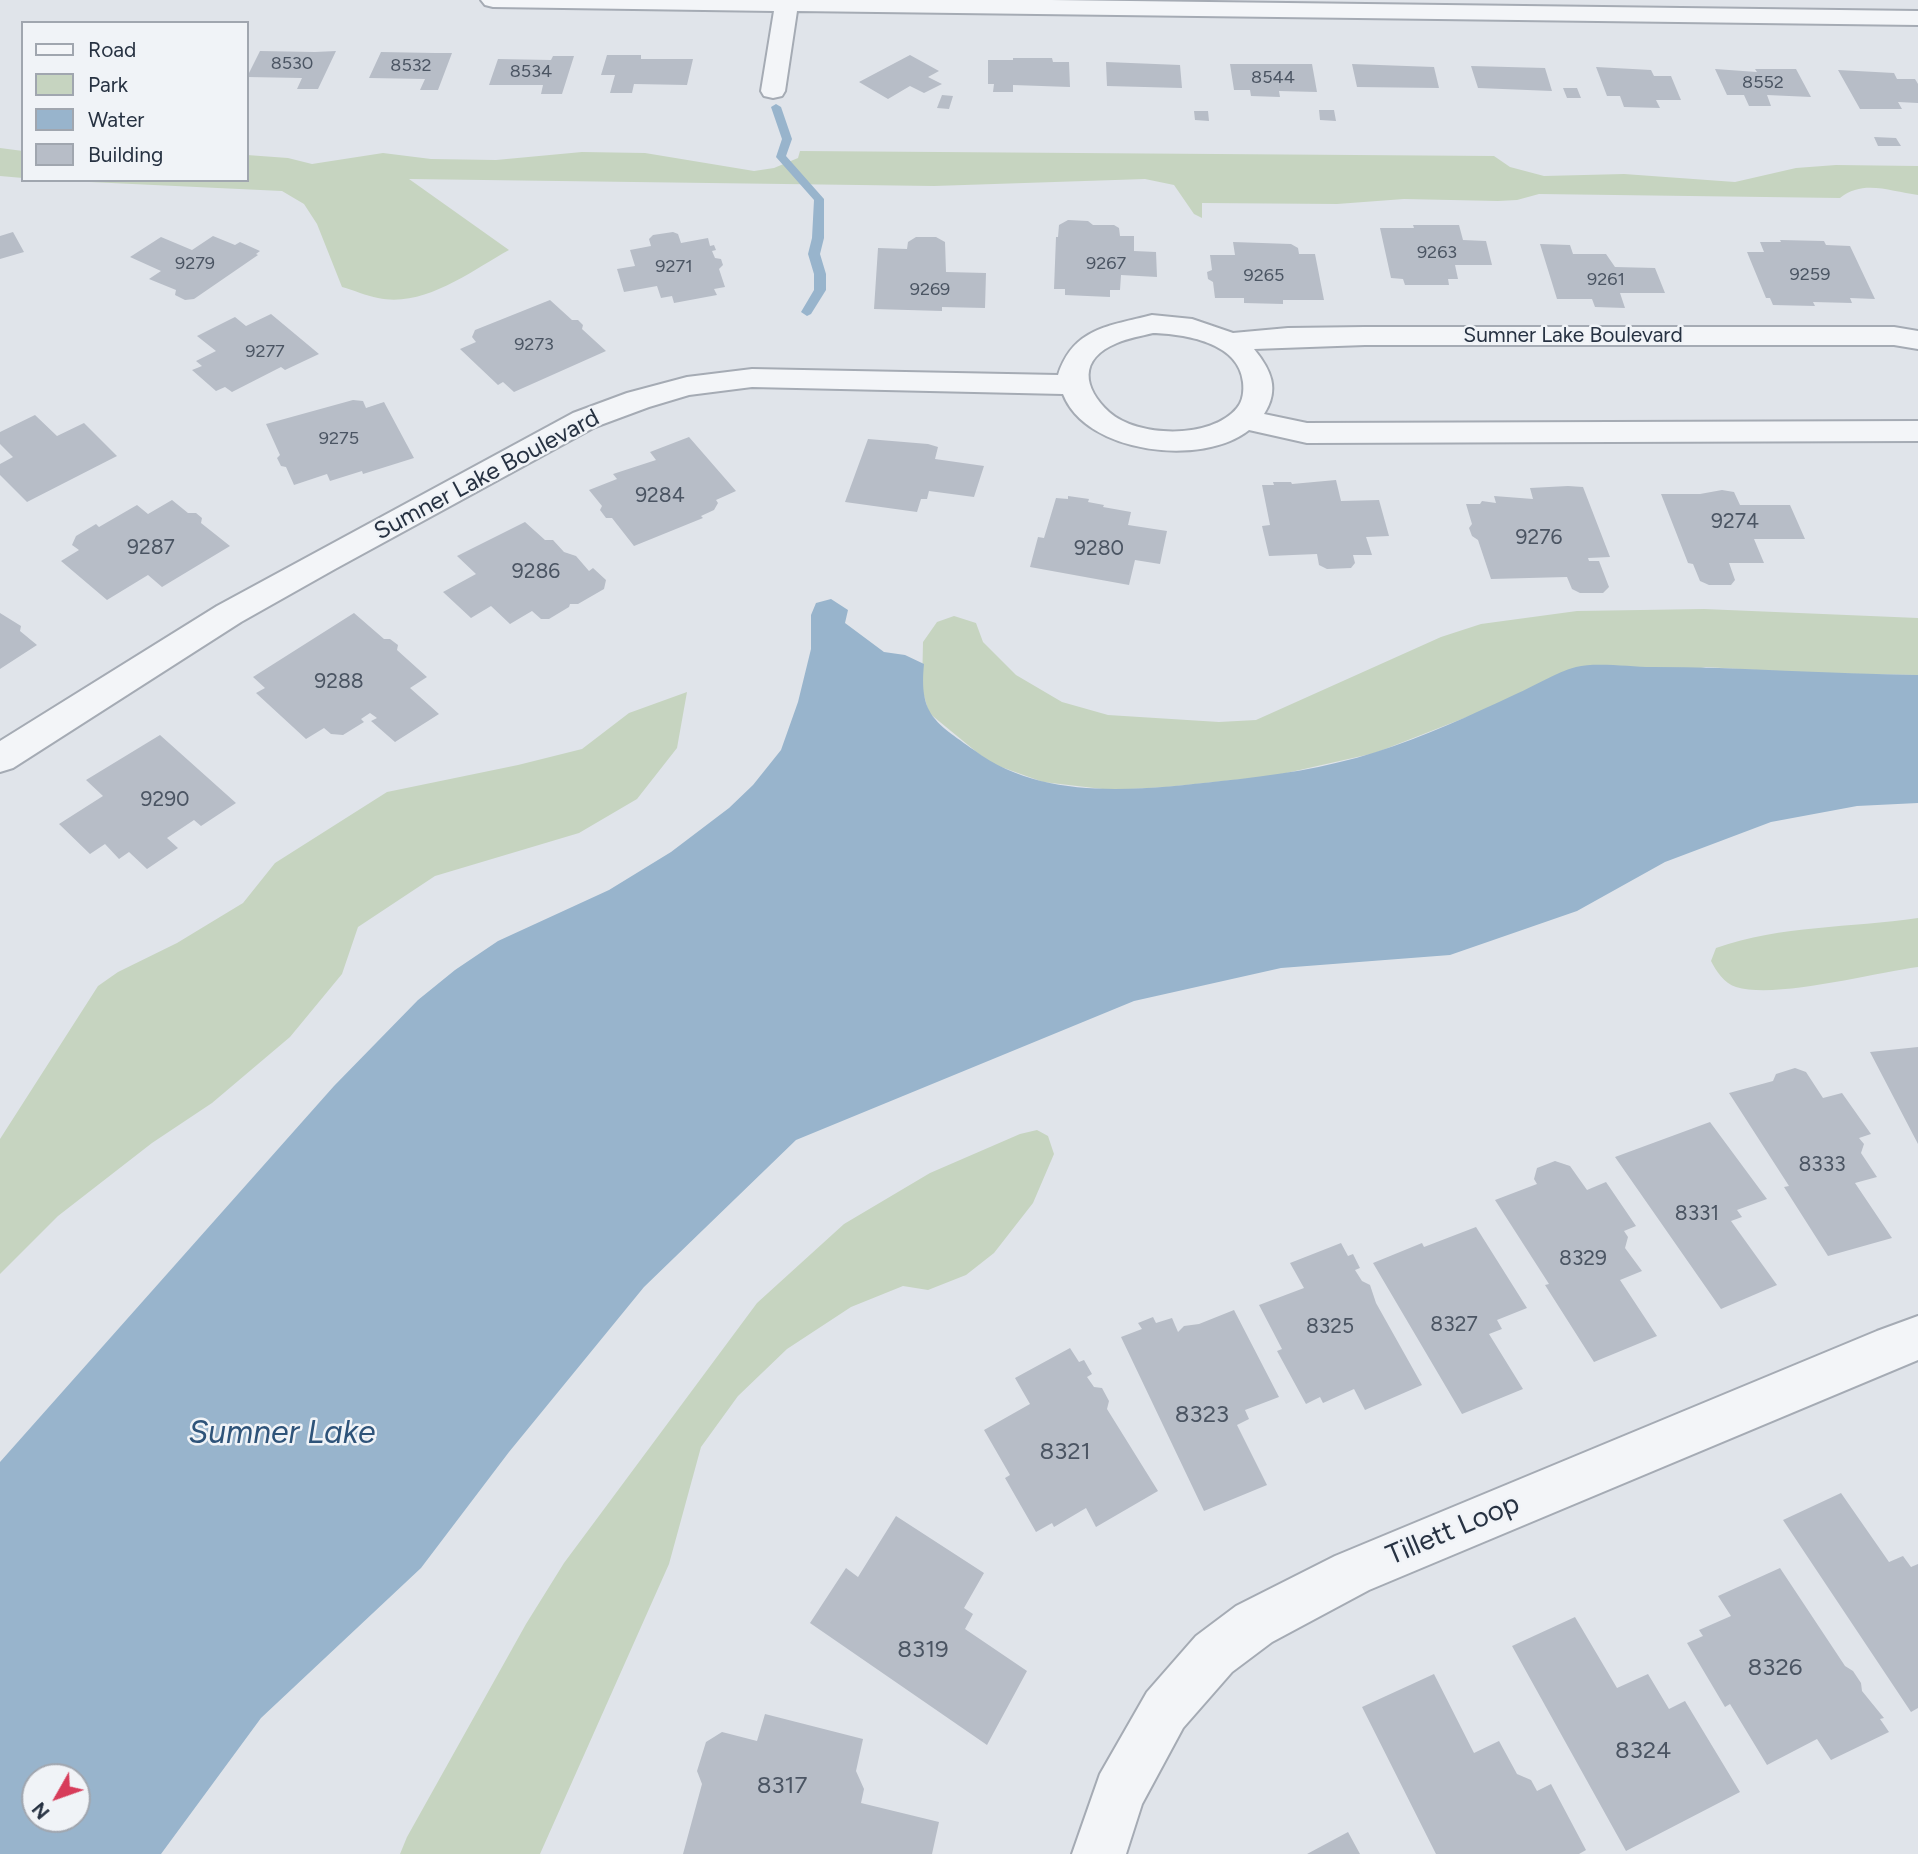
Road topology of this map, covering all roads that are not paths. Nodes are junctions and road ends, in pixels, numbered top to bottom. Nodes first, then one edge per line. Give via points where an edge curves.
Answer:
1 (493, 0) edge
2 (787, 2) edge
3 (1840, 8) edge
4 (1918, 18) edge
5 (773, 91) dead end
6 (1918, 340) edge
7 (1228, 342) junction
8 (1072, 385) junction
9 (1245, 419) junction
10 (1918, 431) edge
11 (0, 758) edge
12 (1918, 1338) edge
13 (1099, 1854) edge

1 - 2 street
2 - 3 street
2 - 5 street
3 - 4 street
6 - 7 street, Sumner Lake Boulevard via 1894,336 1366,335
7 - 8 street, Sumner Lake Boulevard via 1180,326 1126,328 1086,348 1075,363
7 - 9 street, Sumner Lake Boulevard via 1246,356 1260,386 1256,405
8 - 9 street via 1075,397 1104,425 1152,441 1205,439
8 - 11 street, Sumner Lake Boulevard via 752,378 687,386 638,400 584,420 323,561 229,614
9 - 10 street via 1307,433
12 - 13 street, Tillett Loop via 1352,1573 1254,1624 1214,1654 1166,1710 1119,1793

